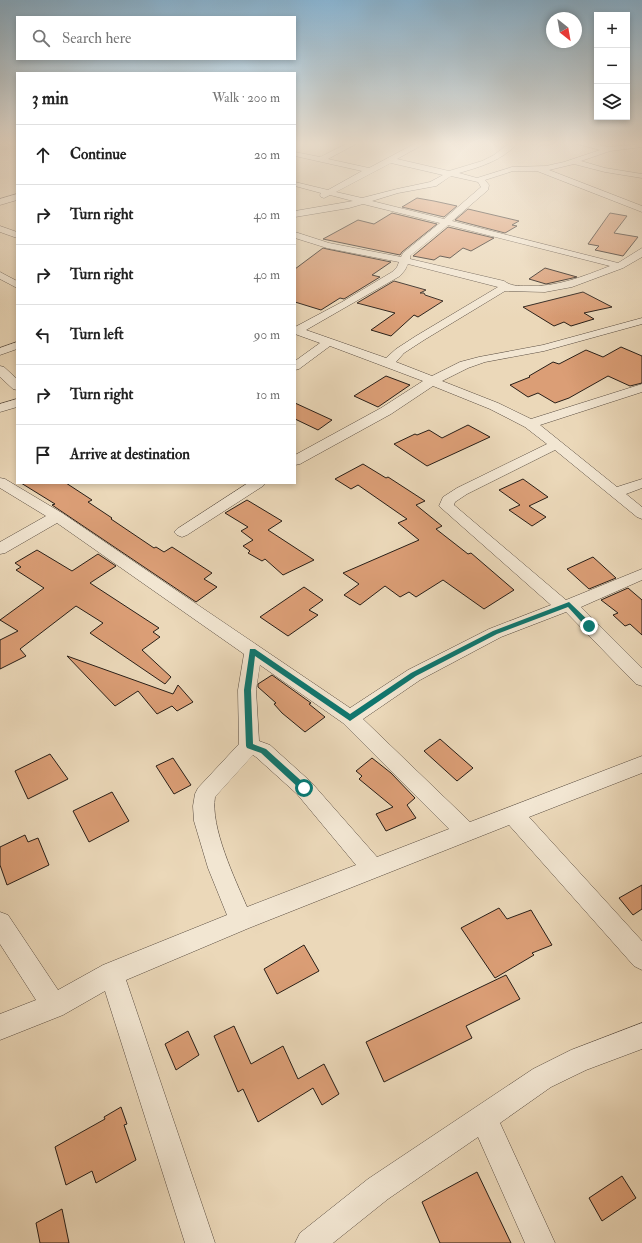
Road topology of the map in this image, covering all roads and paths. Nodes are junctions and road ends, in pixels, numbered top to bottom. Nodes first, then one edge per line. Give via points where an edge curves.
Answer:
1 (310, 202) edge
2 (364, 202) joint
3 (468, 202) edge
4 (625, 202) edge
5 (296, 209) edge
6 (642, 210) edge
7 (296, 214) edge
8 (448, 222) junction
9 (0, 229) edge
10 (16, 235) edge
11 (296, 235) edge
12 (642, 252) edge
13 (403, 261) junction
14 (620, 266) junction
15 (0, 275) edge
16 (16, 284) edge
17 (504, 288) junction
18 (642, 321) edge
19 (296, 330) edge
20 (329, 342) junction
21 (16, 345) edge
22 (0, 352) edge
23 (388, 363) junction
24 (296, 365) edge
25 (0, 370) edge
26 (432, 381) junction
27 (16, 385) edge
28 (642, 388) edge
29 (16, 403) edge
30 (0, 408) edge
31 (530, 424) junction
32 (555, 445) junction
33 (296, 460) edge
34 (0, 482) edge
35 (642, 483) edge
36 (256, 484) edge
37 (616, 492) junction
38 (642, 514) edge
39 (57, 516) junction
40 (182, 532) dead end
41 (0, 550) edge
42 (642, 574) edge
43 (566, 606) junction
44 (252, 651) junction
45 (642, 679) edge
46 (350, 718) junction
47 (250, 746) junction
48 (642, 764) edge
49 (513, 814) junction
50 (466, 832) junction
51 (374, 868) junction
52 (241, 920) junction
53 (0, 923) edge
54 (642, 958) edge
55 (112, 974) junction
56 (54, 1006) junction
57 (0, 1027) edge
58 (642, 1036) edge
59 (483, 1118) junction
60 (200, 1243) edge
61 (310, 1243) edge
62 (540, 1243) edge

1 - 5 street
2 - 7 street
2 - 8 street
3 - 8 street
4 - 6 street
8 - 13 street via 406,255
8 - 14 street
9 - 10 street
11 - 13 street via 327,245
12 - 14 street
13 - 17 street via 500,283
13 - 19 street via 402,268 386,282
14 - 17 street via 586,281 566,286 534,290
15 - 16 street
17 - 23 street via 420,338 400,351
18 - 26 street via 544,348 484,358
19 - 20 street
20 - 23 street
20 - 24 street
21 - 22 street
23 - 26 street
25 - 27 street
26 - 31 street via 494,406
26 - 33 street via 386,411
28 - 31 street
29 - 30 street
31 - 32 street
32 - 37 street
32 - 43 street via 462,491 448,500 446,506
34 - 39 street
35 - 37 street
36 - 40 street
37 - 38 street
39 - 41 street
39 - 44 street
42 - 43 street
43 - 45 street
43 - 46 street via 495,633 446,657 414,674
44 - 46 street
44 - 47 street via 248,690
46 - 50 street
47 - 51 street via 263,751 304,788
47 - 52 street via 206,794 203,806 219,868
48 - 49 street
49 - 50 street
49 - 54 street
50 - 51 street
51 - 52 street
52 - 55 street
53 - 56 street
55 - 56 street
55 - 60 street
56 - 57 street
58 - 59 street via 574,1062 542,1078
59 - 61 street via 378,1189
59 - 62 street

